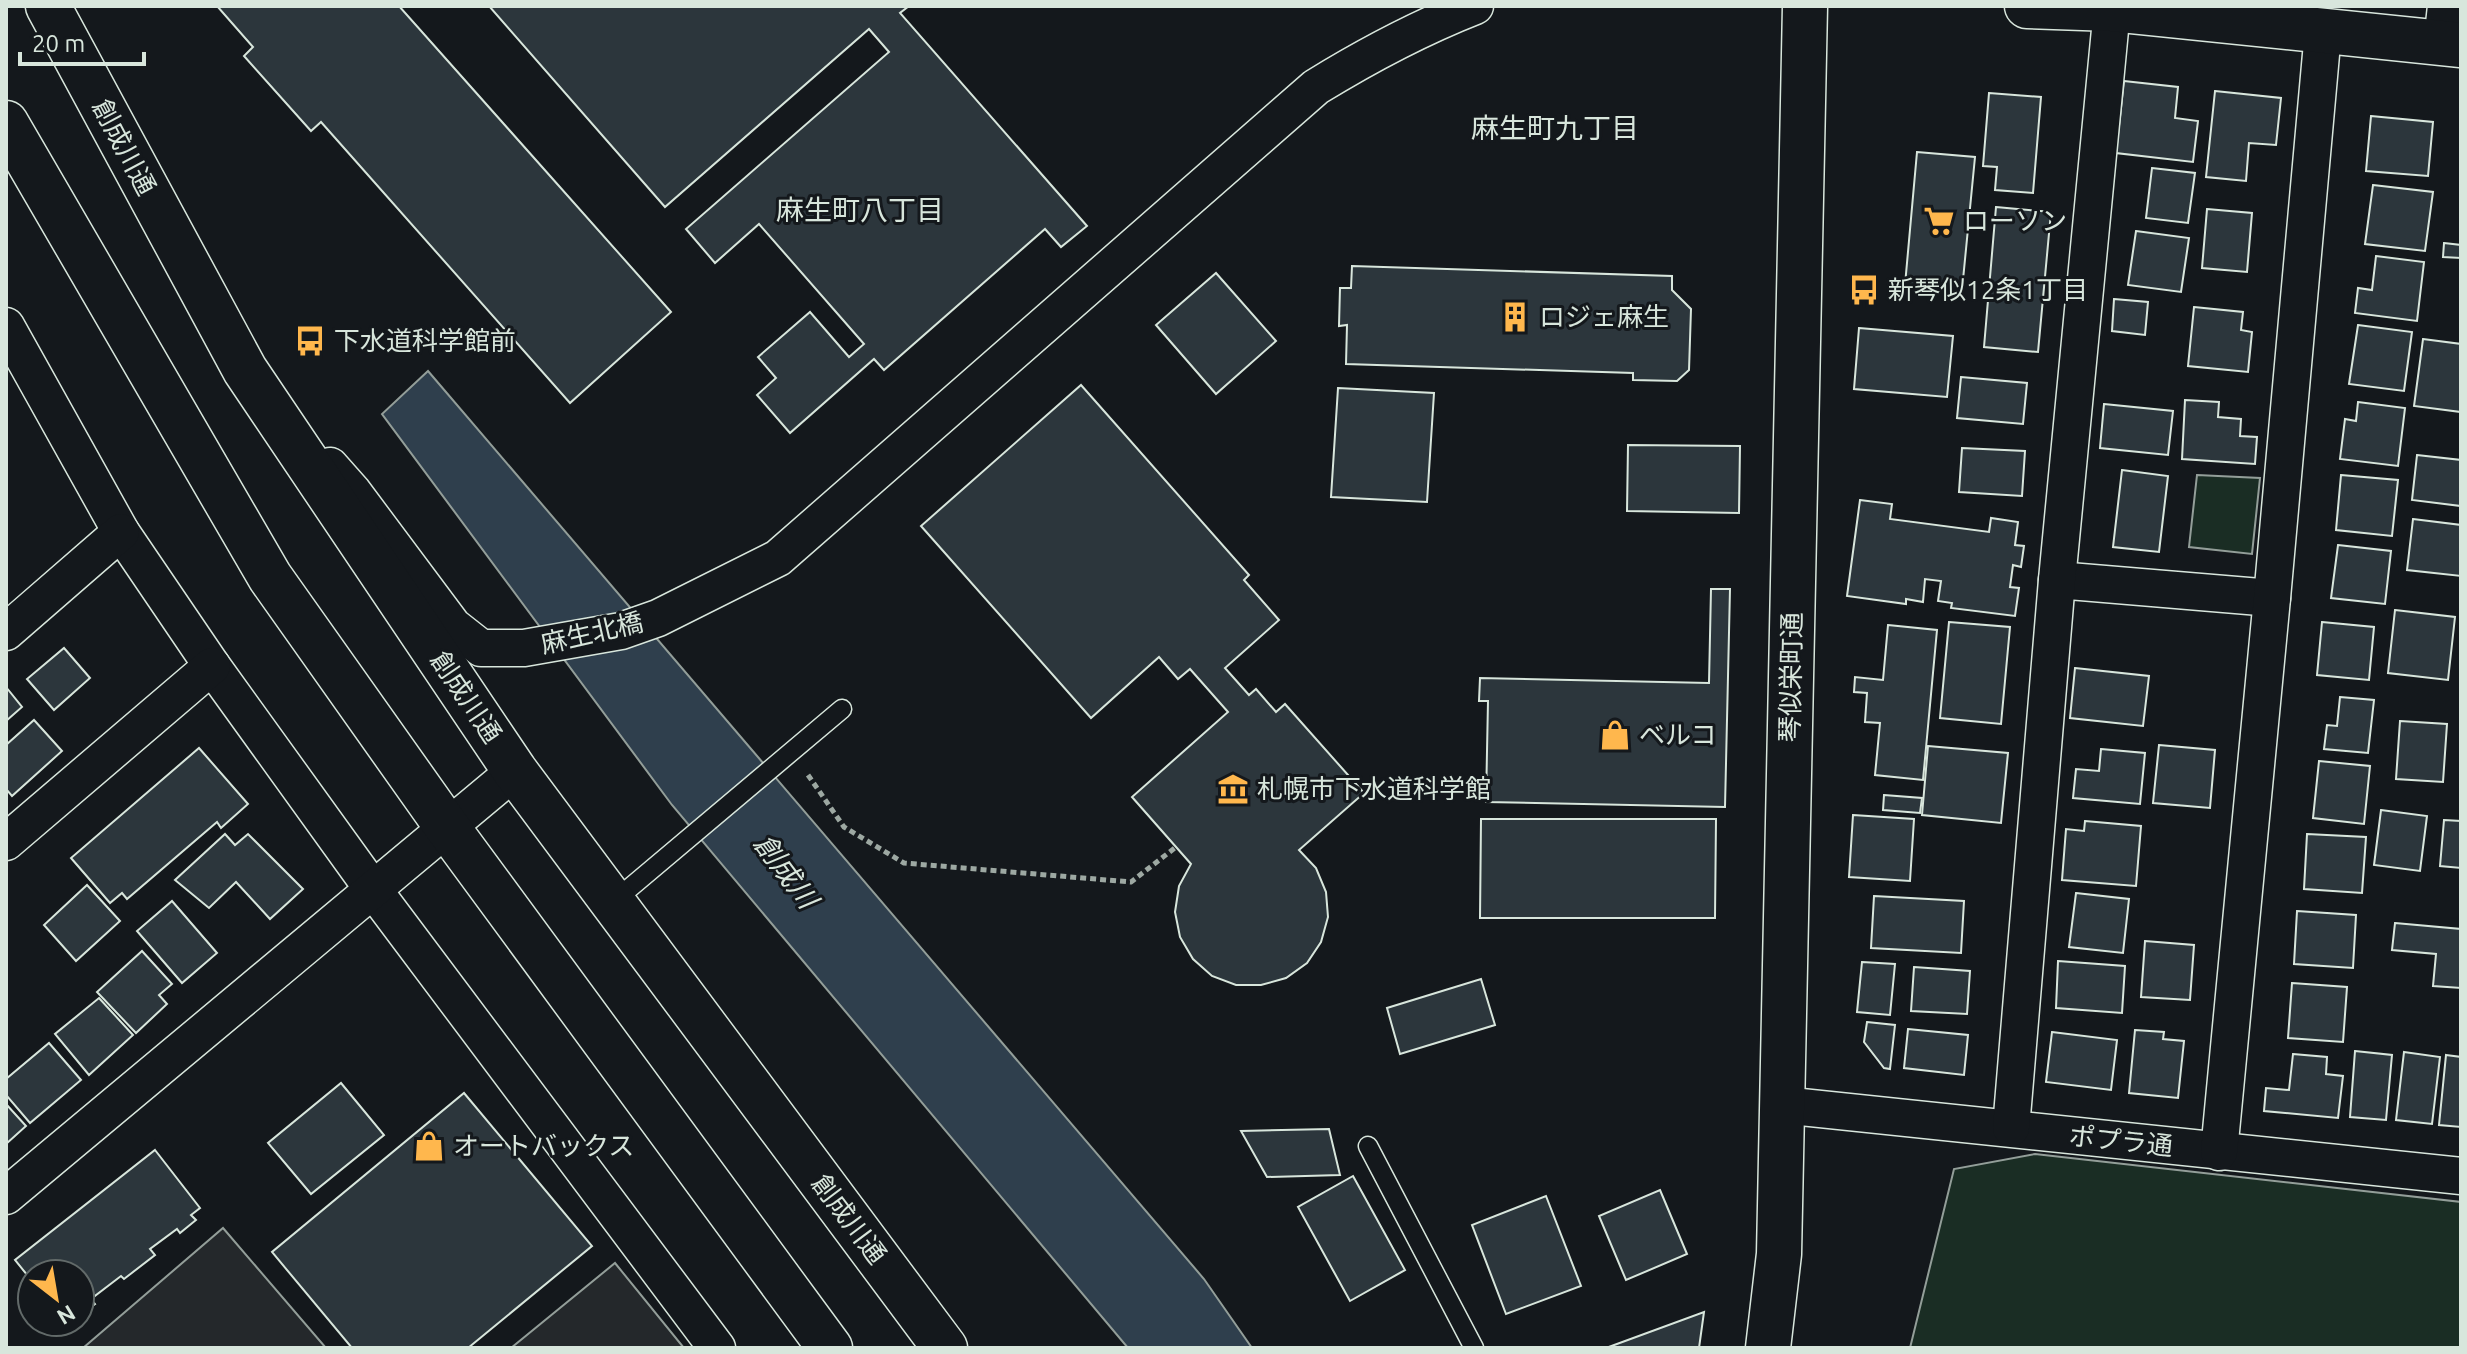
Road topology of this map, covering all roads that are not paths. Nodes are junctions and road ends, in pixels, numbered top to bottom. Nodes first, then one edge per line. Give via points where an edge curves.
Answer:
1 (48, 6) edge
2 (1475, 6) edge
3 (1805, 6) edge
4 (2027, 6) edge
5 (2112, 9) junction
6 (2450, 31) edge
7 (2323, 32) junction
8 (6, 123) edge
9 (6, 326) edge
10 (245, 370) junction
11 (121, 532) junction
12 (2057, 580) junction
13 (2272, 598) junction
14 (6, 632) edge
15 (212, 666) junction
16 (842, 709) dead end
17 (515, 771) junction
18 (447, 827) junction
19 (6, 842) edge
20 (372, 888) junction
21 (613, 902) junction
22 (1782, 1105) junction
23 (2011, 1128) junction
24 (1368, 1146) dead end
25 (2219, 1152) junction
26 (2461, 1176) edge
27 (6, 1196) edge
28 (935, 1344) edge
29 (717, 1348) edge
30 (830, 1348) edge
31 (1474, 1348) edge
32 (1768, 1348) edge

1 - 10 main road, 創成川通
2 - 10 street, 麻生北橋 via 1373,52 1316,87 778,558 621,631 524,648 481,648 453,626 353,492
3 - 22 main road, 琴似栄町通
4 - 5 main road
5 - 7 main road
5 - 12 street
6 - 7 main road
7 - 13 street
8 - 18 main road via 270,577
9 - 11 street
10 - 17 main road, 創成川通
11 - 14 street
11 - 15 street
12 - 13 street
12 - 23 street
13 - 25 street
15 - 19 street
15 - 20 street
16 - 21 lane
17 - 18 street
17 - 21 main road, 創成川通
18 - 20 street
18 - 30 main road
20 - 27 street
20 - 29 street
21 - 28 main road, 創成川通
22 - 23 street, ポプラ通
22 - 32 main road, 琴似栄町通 via 1779,1254
23 - 25 street, ポプラ通
24 - 31 lane
25 - 26 street, ポプラ通

